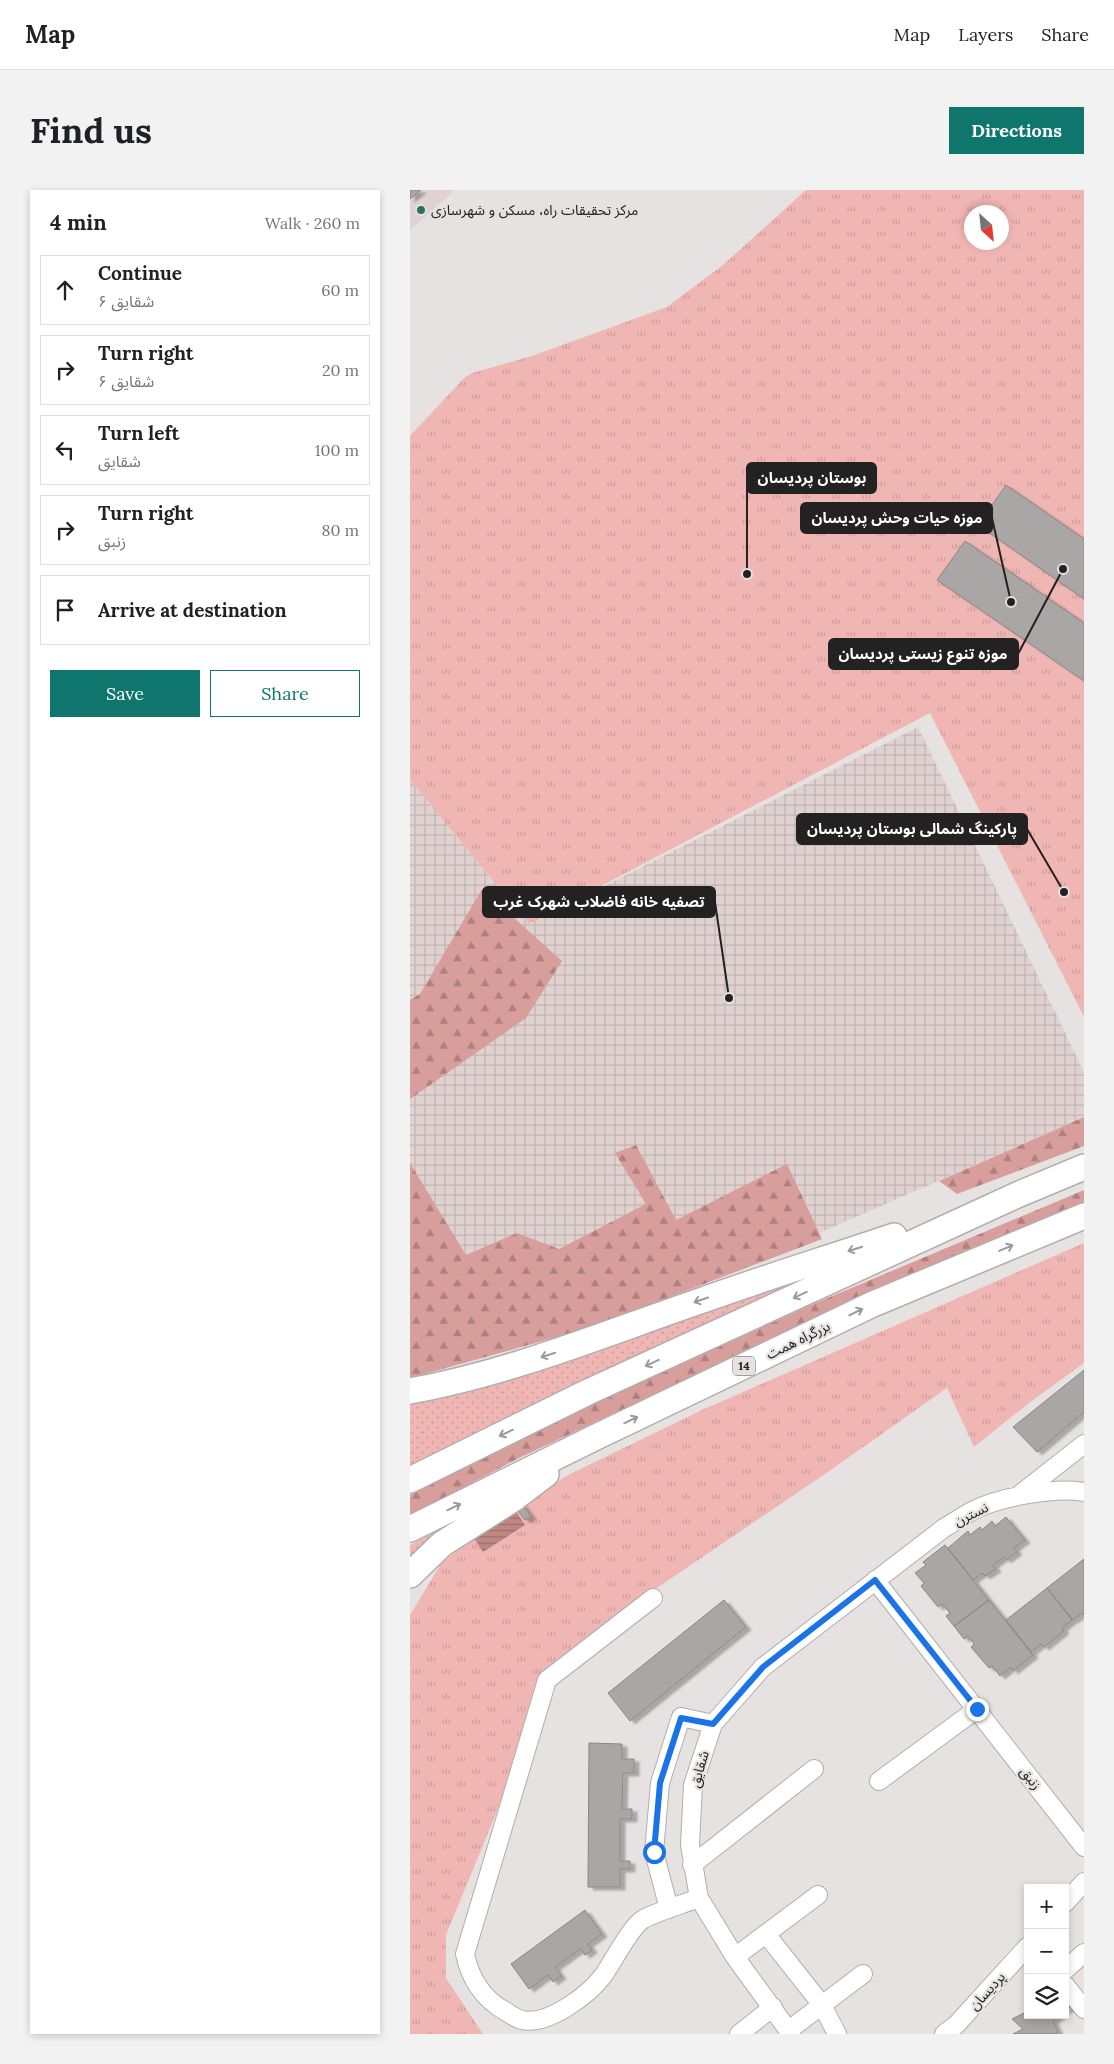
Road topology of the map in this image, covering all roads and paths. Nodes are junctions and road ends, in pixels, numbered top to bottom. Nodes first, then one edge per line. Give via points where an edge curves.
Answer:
1 (1084, 1167) edge
2 (1018, 1195) junction
3 (1084, 1216) edge
4 (410, 1391) edge
5 (596, 1437) junction
6 (1084, 1444) edge
7 (410, 1480) edge
8 (1084, 1492) edge
9 (1018, 1496) junction
10 (410, 1529) edge
11 (410, 1575) edge
12 (875, 1580) junction
13 (653, 1598) dead end
14 (977, 1709) junction
15 (713, 1724) junction
16 (814, 1770) dead end
17 (880, 1781) dead end
18 (1084, 1847) edge
19 (692, 1865) junction
20 (1084, 1882) edge
21 (818, 1894) dead end
22 (699, 1898) junction
23 (1069, 1899) edge
24 (669, 1909) junction
25 (766, 1934) junction
26 (1024, 1950) edge
27 (1084, 1953) edge
28 (735, 1957) junction
29 (1069, 1966) edge
30 (863, 1974) dead end
31 (1069, 1990) edge
32 (822, 2005) junction
33 (773, 2008) junction
34 (1084, 2009) edge
35 (790, 2032) edge
36 (739, 2034) edge
37 (837, 2034) edge
38 (944, 2034) edge

1 - 2 highway
2 -> 4 highway via 528,1361 481,1376
2 -> 7 highway via 588,1392
5 -> 3 highway, بزرگراه همت / 14 via 873,1304
10 -> 5 highway, بزرگراه همت / 14
5 - 11 highway via 513,1499 442,1544
6 - 9 street
8 - 9 street, نسترن via 1073,1490
9 - 12 street, نسترن via 975,1509
12 - 14 street, زنبق
12 - 15 street, شقایق via 763,1667
13 - 24 street via 547,1680 465,1954 469,1972 481,1992 499,2008 522,2020 556,2014 602,1977 641,1920
14 - 17 street
14 - 18 street, زنبق
15 - 19 street, شقایق via 693,1785
15 - 24 street via 681,1718 660,1783 654,1852
16 - 19 street
19 - 22 street, شقایق
20 - 23 street
21 - 25 street
22 - 24 street
22 - 28 street, شقایق
25 - 28 street
25 - 32 street
26 - 38 street, پردیسان
27 - 29 street
28 - 33 street, شقایق
30 - 32 street
31 - 34 street
32 - 35 street
32 - 37 street
33 - 35 street, شقایق
33 - 36 street

